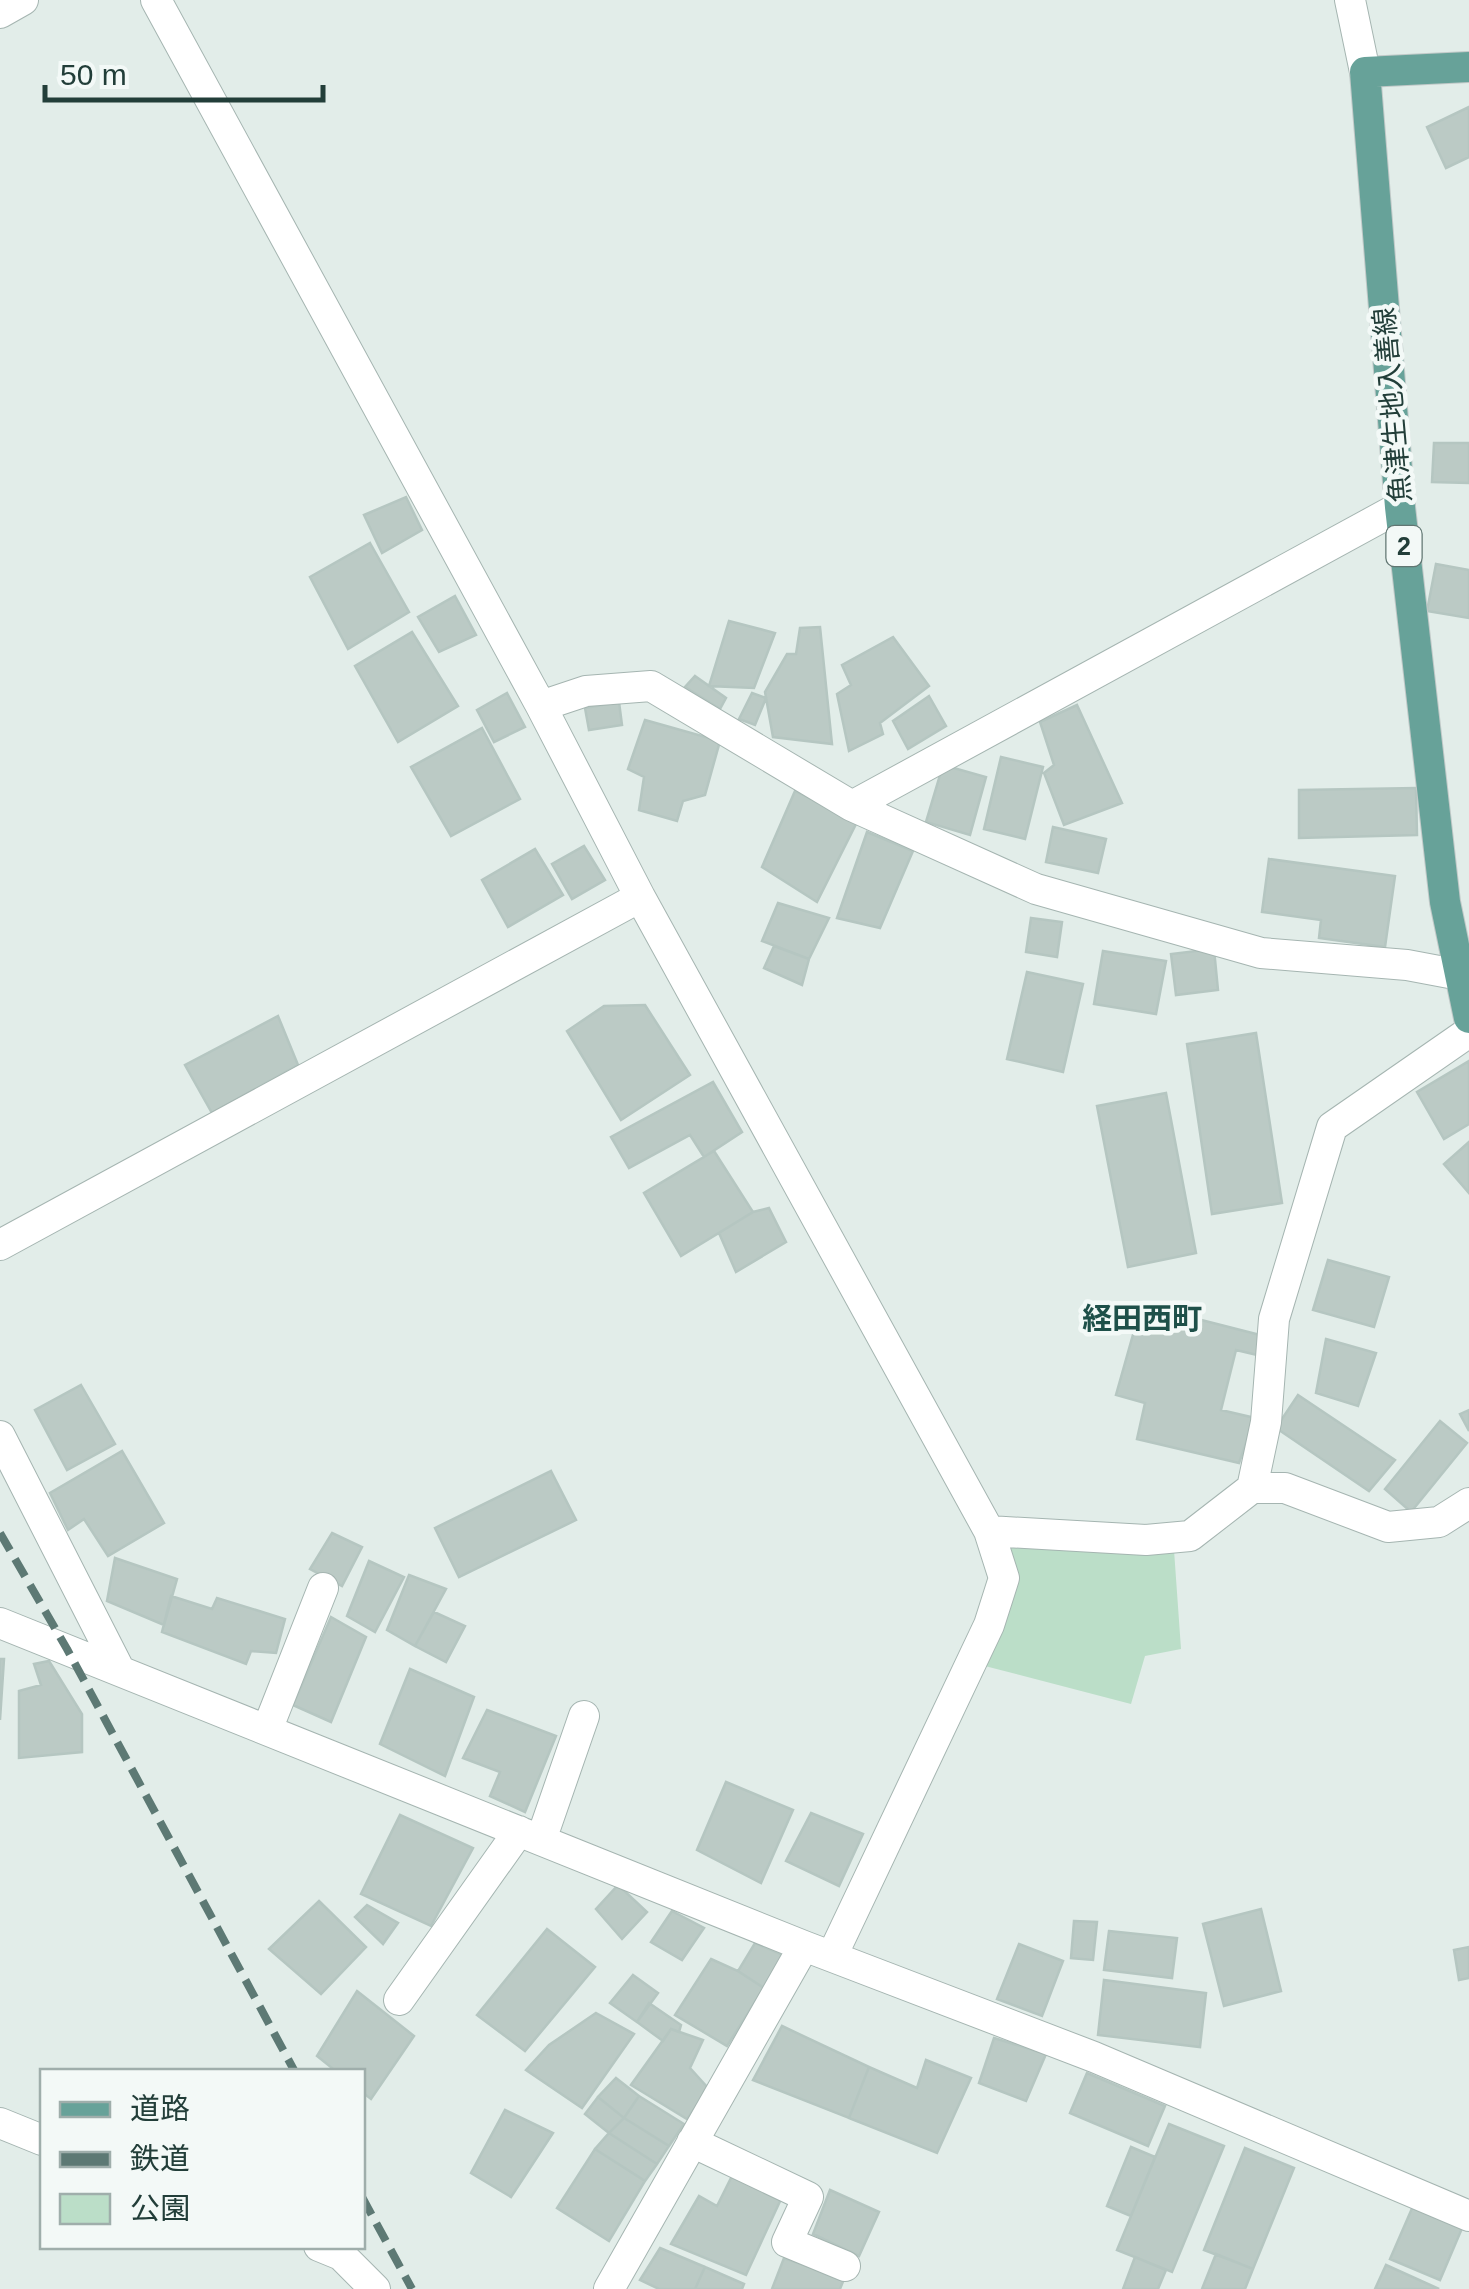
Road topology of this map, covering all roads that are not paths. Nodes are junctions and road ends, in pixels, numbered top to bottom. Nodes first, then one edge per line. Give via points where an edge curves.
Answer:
1 (23, 0) edge
2 (156, 0) edge
3 (1350, 0) edge
4 (0, 12) edge
5 (1469, 66) edge
6 (1366, 72) junction
7 (1400, 507) junction
8 (541, 706) junction
9 (852, 806) junction
10 (640, 898) junction
11 (1460, 976) junction
12 (1469, 1018) edge
13 (1469, 1032) edge
14 (0, 1245) edge
15 (0, 1436) edge
16 (1252, 1488) junction
17 (1469, 1503) edge
18 (989, 1531) junction
19 (323, 1588) dead end
20 (0, 1623) edge
21 (119, 1670) junction
22 (584, 1716) dead end
23 (267, 1730) junction
24 (530, 1836) junction
25 (818, 1951) junction
26 (399, 2000) dead end
27 (0, 2124) edge
28 (40, 2139) edge
29 (692, 2142) junction
30 (1469, 2216) edge
31 (326, 2249) edge
32 (845, 2266) dead end
33 (375, 2289) edge
34 (609, 2289) edge

1 - 4 street
2 - 8 street
3 - 6 street
5 - 6 main road
6 - 7 main road, 魚津生地入善線 / 2
7 - 9 street
7 - 11 main road, 魚津生地入善線 / 2 via 1445,902
8 - 9 street via 586,691 652,686
8 - 10 street
9 - 11 street via 1036,889 1261,953 1407,964
10 - 14 street
10 - 18 street
11 - 12 main road, 魚津生地入善線 / 2
13 - 16 street via 1332,1127 1274,1319 1266,1422
15 - 21 street
16 - 17 street via 1285,1488 1388,1527 1439,1522
16 - 18 street via 1190,1536 1146,1540
18 - 25 street via 1004,1578 989,1626
19 - 23 street
20 - 21 street
21 - 23 street
22 - 24 street
23 - 24 street
24 - 25 street
24 - 26 street
25 - 29 street
25 - 30 street via 1094,2056
27 - 28 street
29 - 32 street via 808,2197 787,2242
29 - 34 street
31 - 33 street

